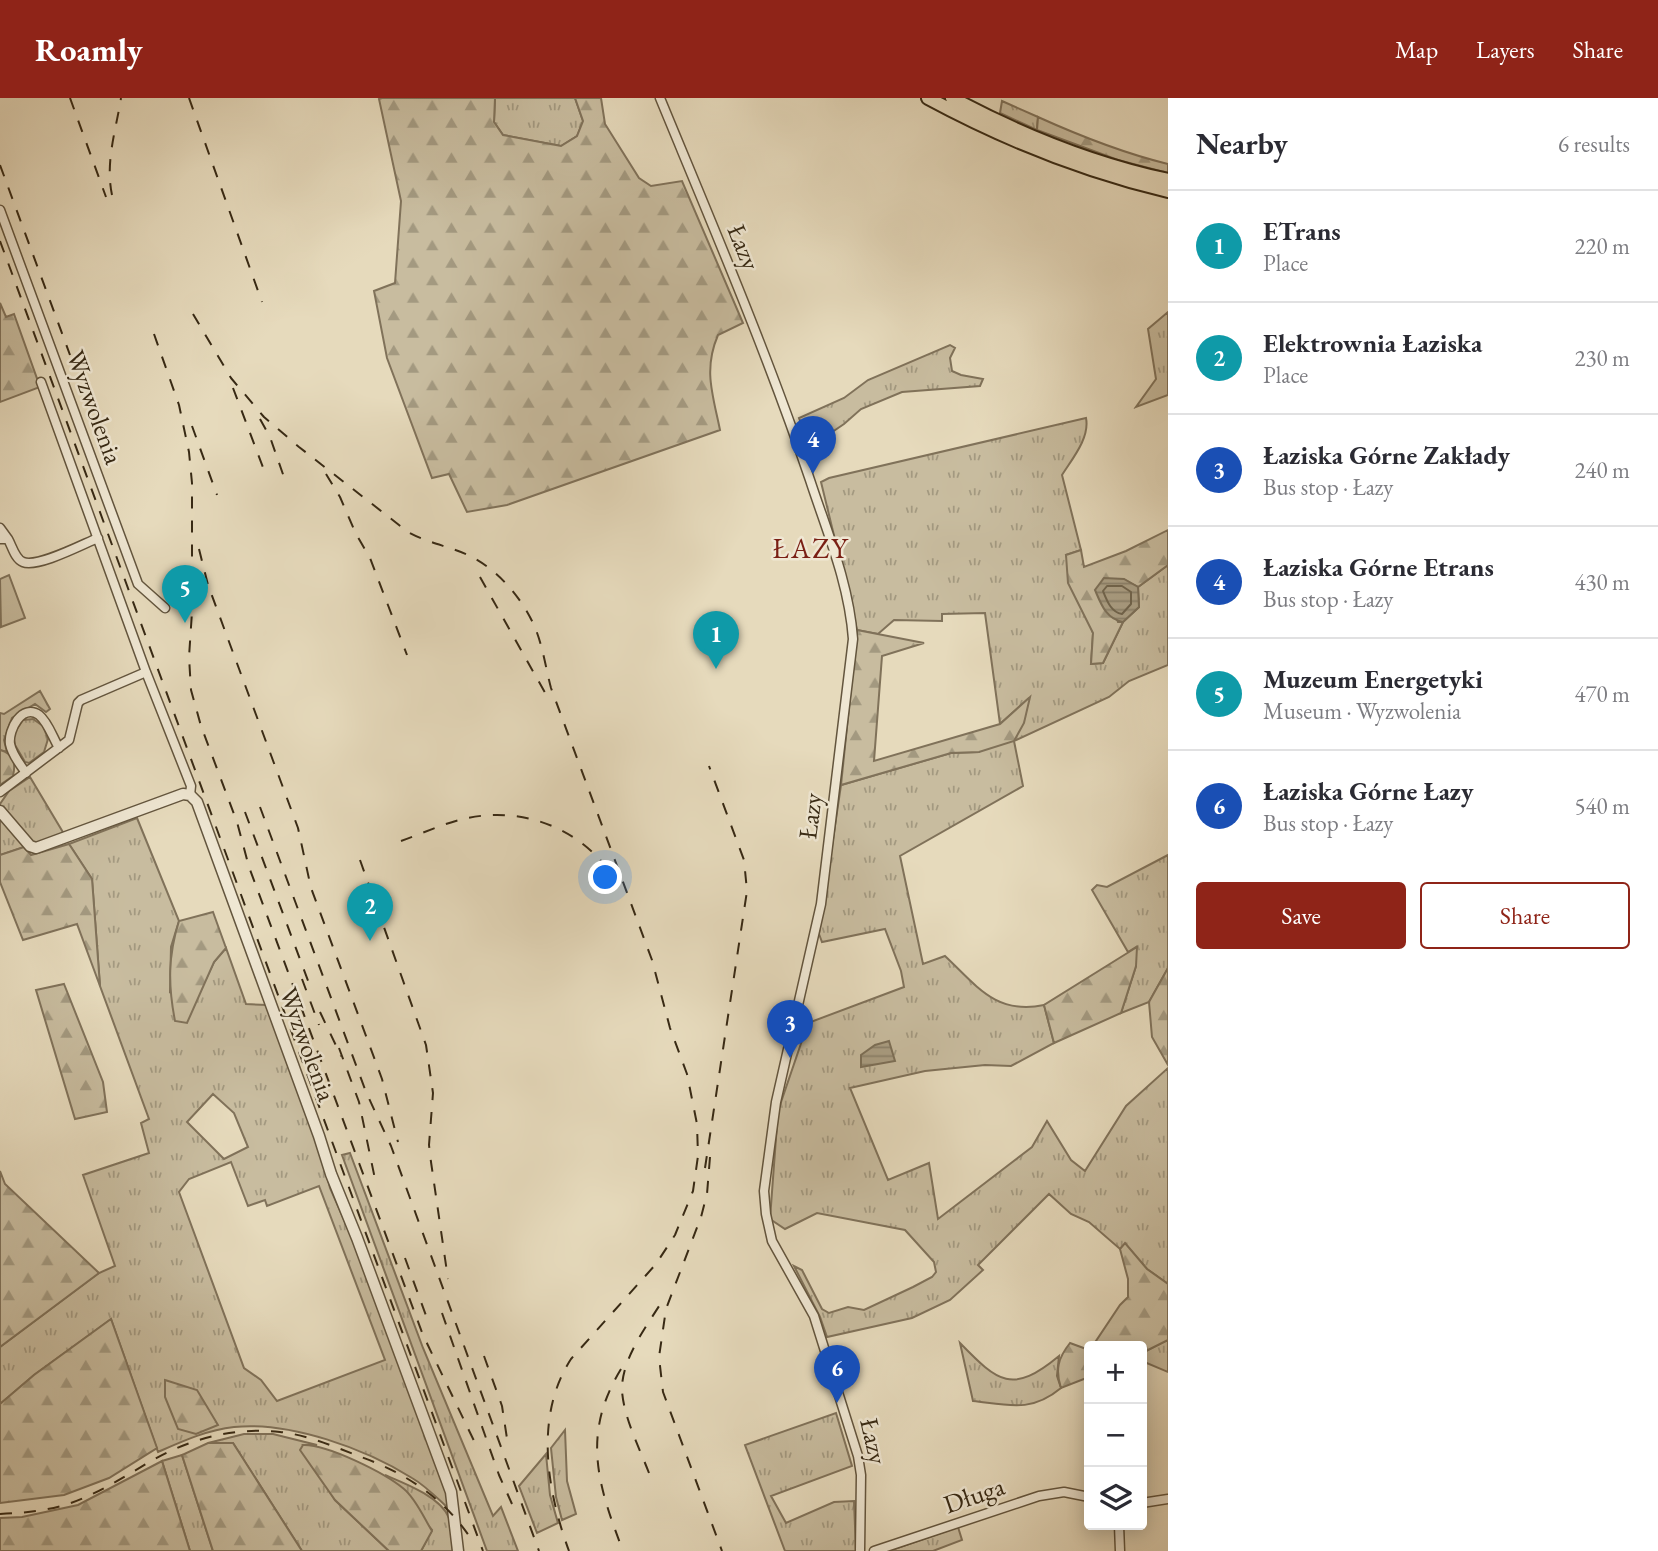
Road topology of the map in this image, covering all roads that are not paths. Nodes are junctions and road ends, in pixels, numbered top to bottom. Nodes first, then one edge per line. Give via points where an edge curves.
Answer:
1 (660, 98) edge
2 (928, 98) edge
3 (952, 98) edge
4 (1168, 180) edge
5 (1168, 191) edge
6 (0, 210) edge
7 (41, 382) dead end
8 (0, 527) edge
9 (98, 538) junction
10 (4, 539) edge
11 (165, 608) dead end
12 (146, 672) junction
13 (59, 748) junction
14 (26, 773) junction
15 (0, 792) edge
16 (190, 795) junction
17 (0, 811) edge
18 (1084, 1496) edge
19 (1168, 1499) edge
20 (1147, 1502) edge
21 (1119, 1530) edge
22 (458, 1551) edge
23 (860, 1551) edge
24 (874, 1551) edge
25 (1120, 1551) edge

1 - 23 street, Łazy via 791,423 851,612 853,639 821,904 776,1102 764,1191 772,1241 814,1316 858,1456
2 - 5 main road via 1049,155
3 - 4 main road via 1076,153
6 - 11 street, Wyzwolenia via 138,584
7 - 9 street, Wyzwolenia
8 - 10 street
9 - 10 street via 27,563 17,558
9 - 12 street, Wyzwolenia
12 - 13 street via 81,700 69,740
12 - 16 street, Wyzwolenia via 191,786
13 - 14 street
13 - 14 street via 41,716 26,714 16,720 9,742
14 - 15 street
16 - 17 street via 36,848
16 - 22 street, Wyzwolenia via 197,802 451,1492
18 - 24 street, Długa via 1064,1492 1039,1496
19 - 20 street
21 - 25 street

